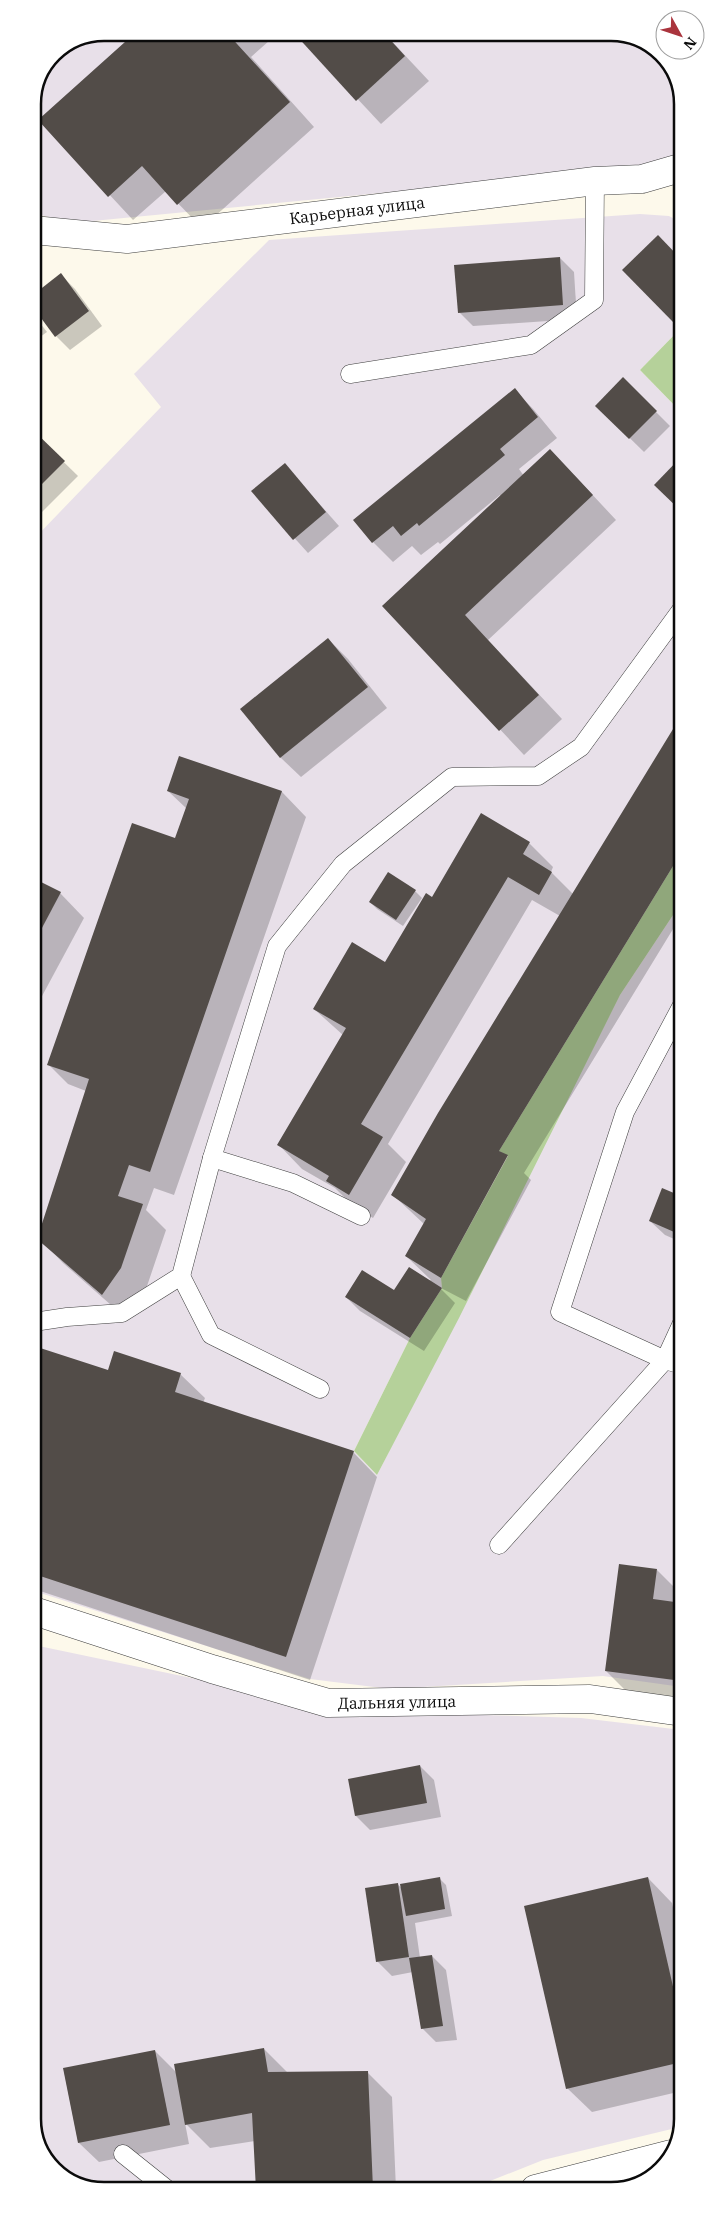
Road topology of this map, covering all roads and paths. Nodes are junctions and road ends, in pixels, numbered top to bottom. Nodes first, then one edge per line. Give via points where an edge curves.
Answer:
1 (674, 170) edge
2 (595, 181) junction
3 (41, 231) edge
4 (350, 374) dead end
5 (674, 620) edge
6 (674, 1020) edge
7 (212, 1158) junction
8 (360, 1216) dead end
9 (181, 1276) junction
10 (41, 1321) edge
11 (674, 1339) edge
12 (664, 1360) junction
13 (674, 1363) edge
14 (320, 1389) dead end
15 (499, 1545) dead end
16 (41, 1613) edge
17 (674, 1711) edge
18 (123, 2154) dead end
19 (661, 2156) edge
20 (158, 2182) edge
21 (559, 2182) edge

1 - 2 street, Карьерная улица via 642,179
2 - 3 street, Карьерная улица via 127,239
2 - 4 lane via 594,300 531,345
5 - 7 lane via 581,747 538,776 452,777 343,864 277,946
6 - 12 lane via 625,1112 560,1312
7 - 8 lane via 293,1183
7 - 9 lane
9 - 10 lane via 122,1313
9 - 14 lane via 211,1335
11 - 12 lane
12 - 13 lane
12 - 15 lane
16 - 17 street, Дальняя улица via 328,1703 590,1699
18 - 20 lane
19 - 21 street

